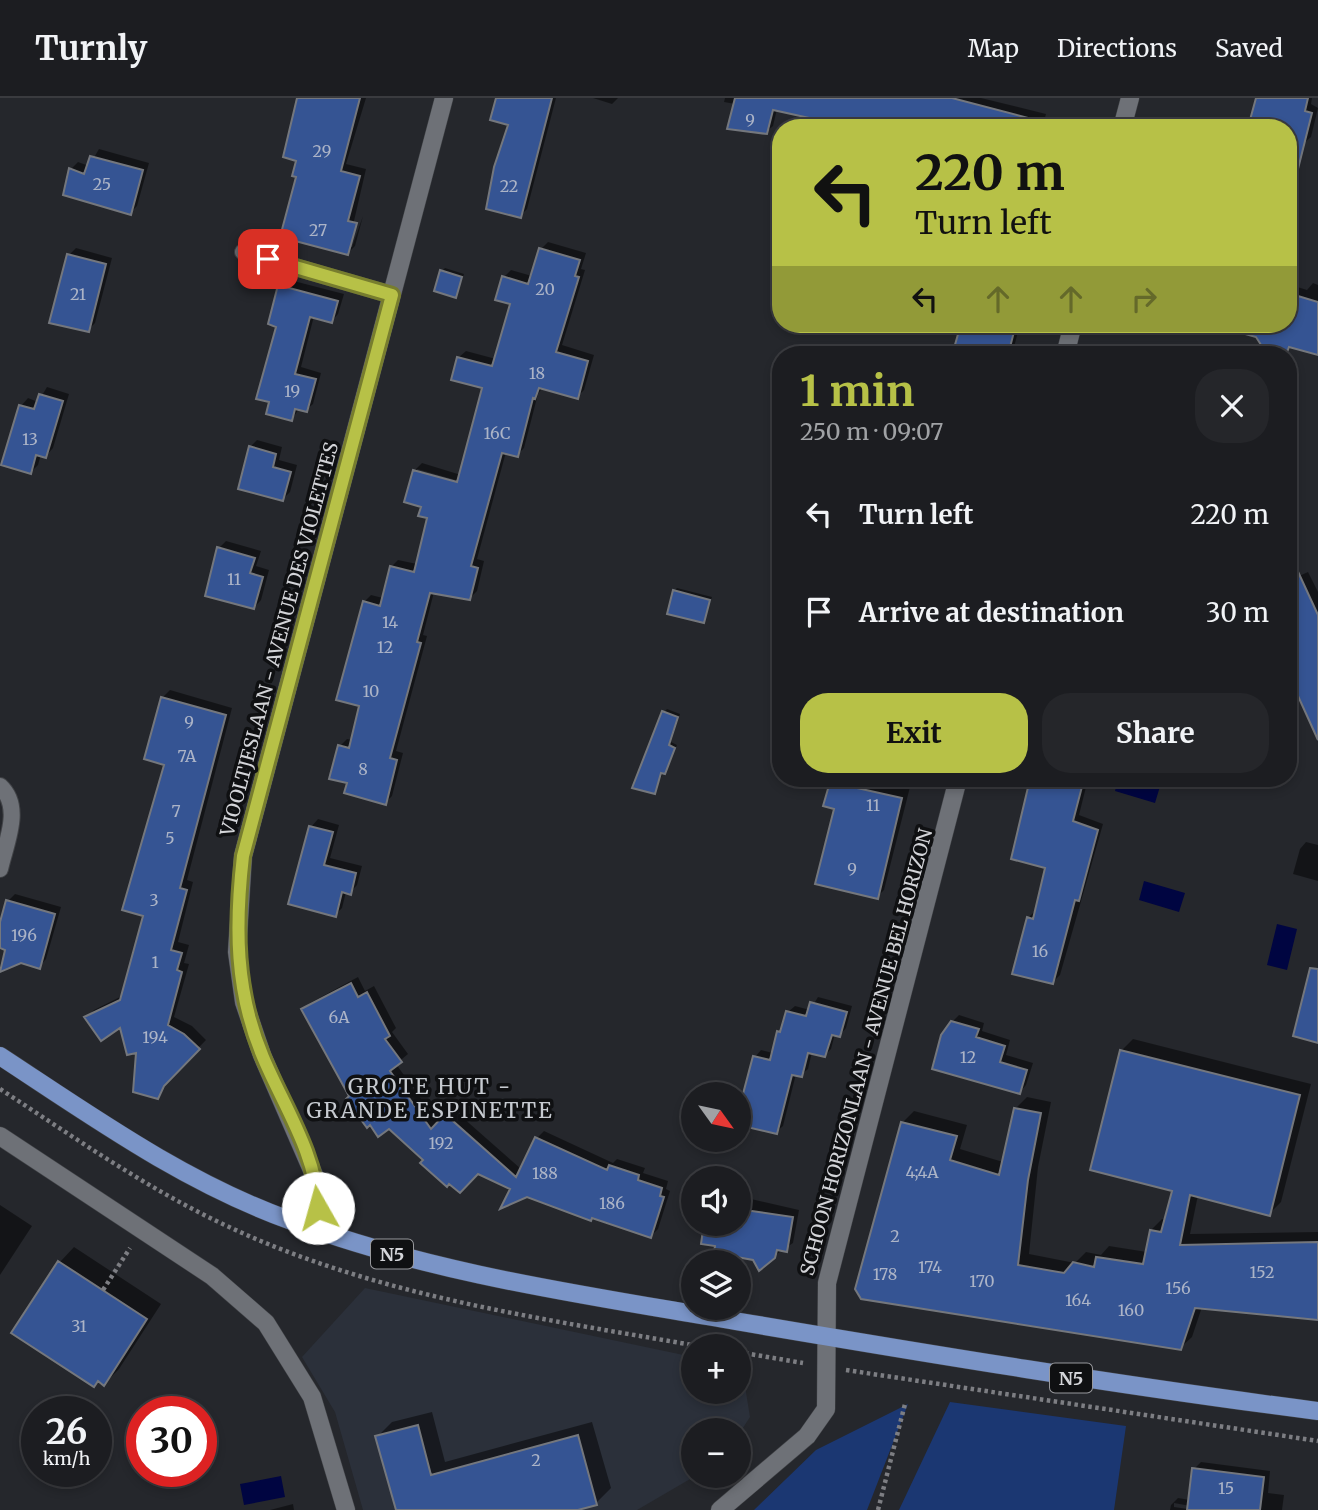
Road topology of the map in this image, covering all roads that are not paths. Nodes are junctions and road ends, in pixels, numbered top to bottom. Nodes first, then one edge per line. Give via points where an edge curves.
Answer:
1 (444, 98) edge
2 (1130, 98) edge
3 (1124, 119) edge
4 (243, 252) dead end
5 (392, 295) junction
6 (0, 786) edge
7 (956, 787) edge
8 (0, 869) edge
9 (0, 1056) edge
10 (0, 1136) edge
11 (313, 1228) junction
12 (826, 1337) junction
13 (1318, 1412) edge
14 (345, 1510) edge
15 (720, 1510) edge

1 - 5 street, VIOOLTJESLAAN - AVENUE DES VIOLETTES
2 - 3 street
4 - 5 lane
5 - 11 street, VIOOLTJESLAAN - AVENUE DES VIOLETTES via 243,856 238,903 237,952 244,1002 318,1184
6 - 8 lane via 14,809
7 - 12 street, SCHOON HORIZONLAAN - AVENUE BEL HORIZON via 827,1283
9 - 11 main road, N5 via 177,1170
10 - 14 street via 212,1276 266,1323 312,1397
11 - 12 main road, N5 via 408,1260
12 - 13 main road, N5 via 1108,1384
12 - 15 street, SCHOON HORIZONLAAN - AVENUE BEL HORIZON via 826,1409 807,1436

